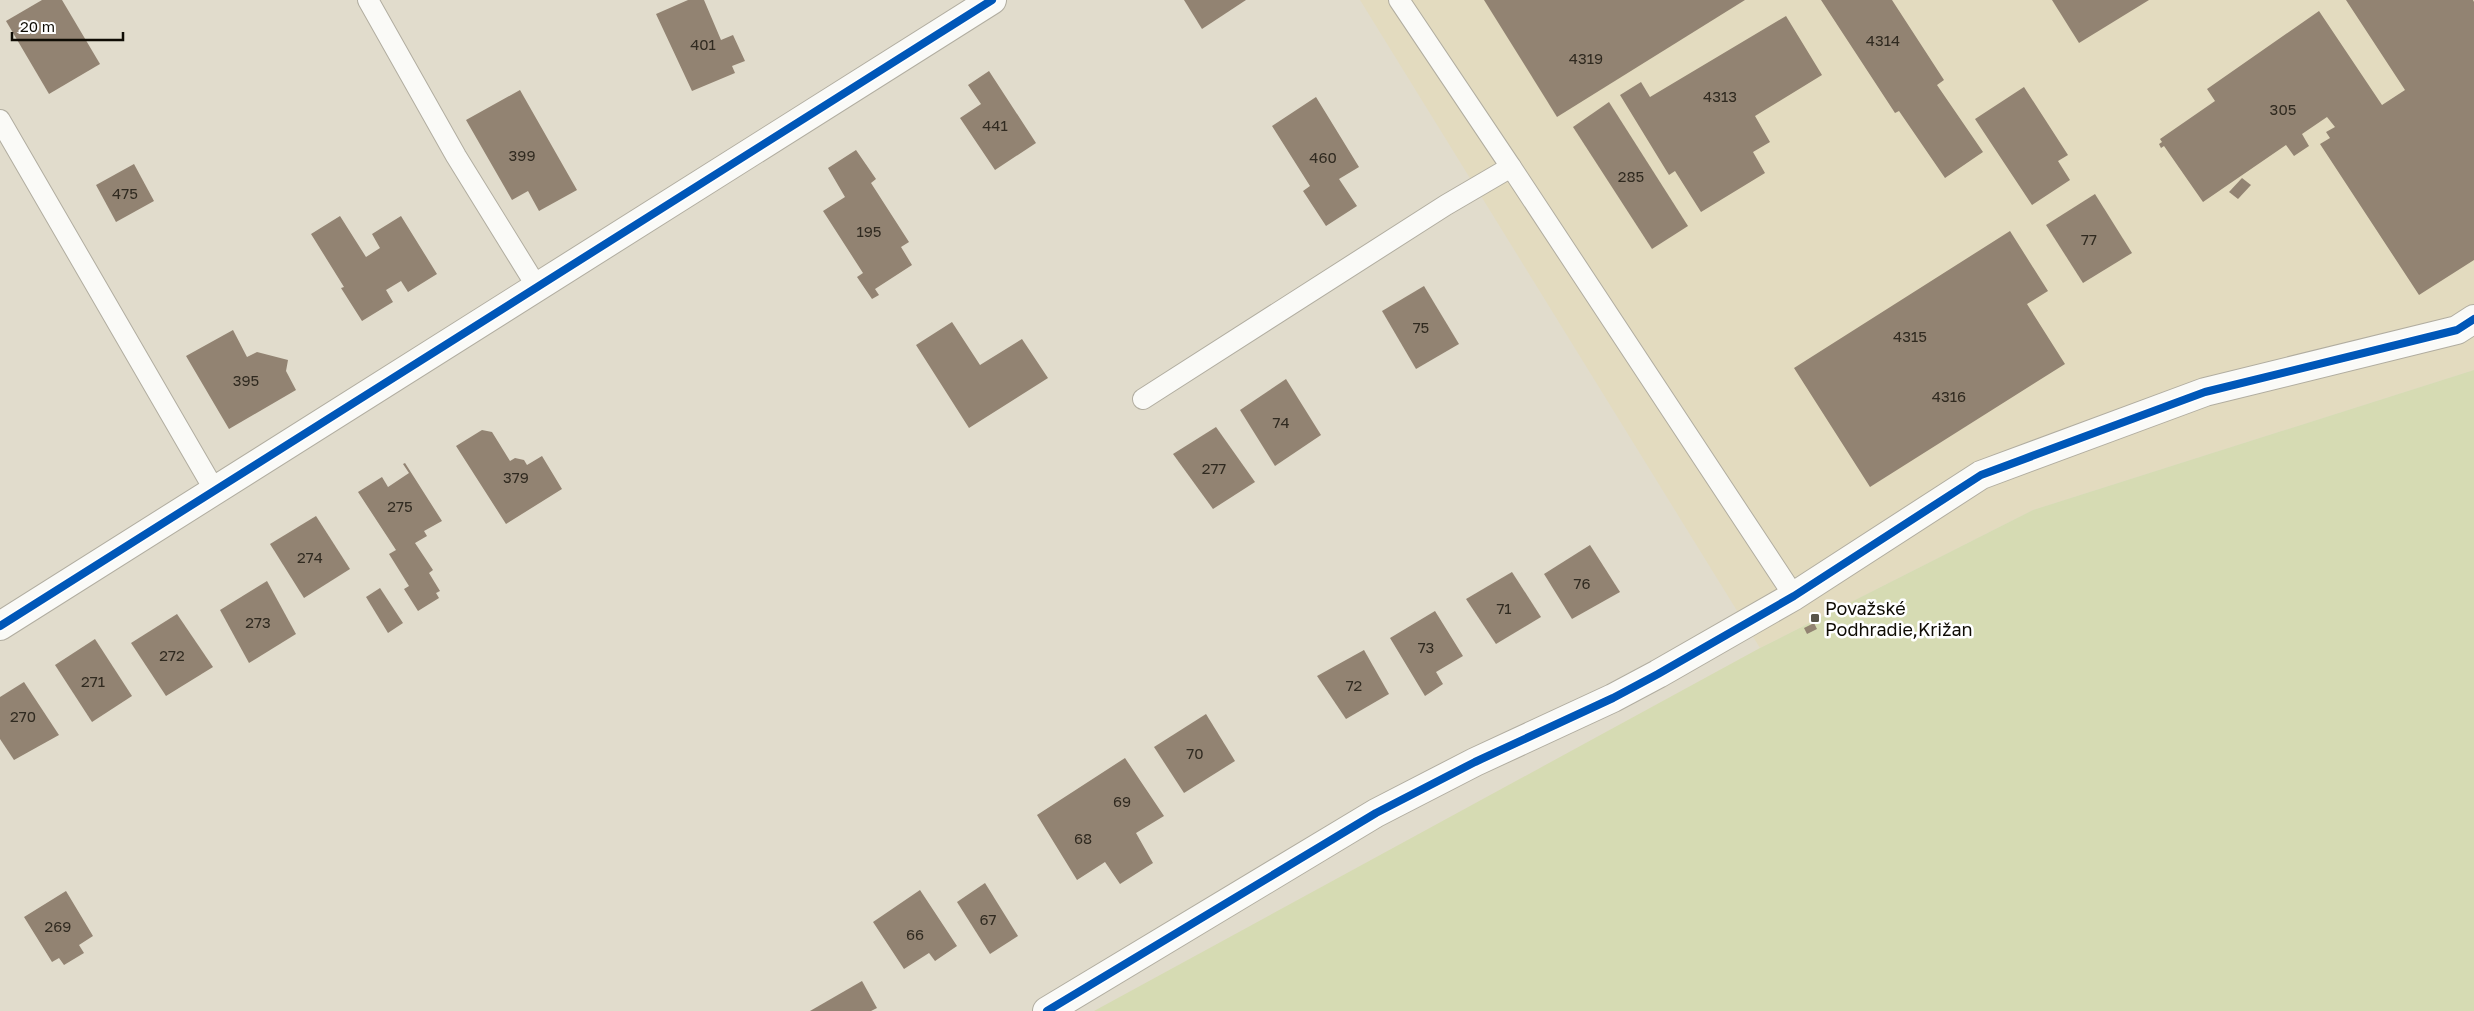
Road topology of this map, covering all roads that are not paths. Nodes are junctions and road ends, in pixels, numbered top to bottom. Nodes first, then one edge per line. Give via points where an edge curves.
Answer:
1 (368, 0) edge
2 (992, 0) edge
3 (1399, 0) edge
4 (0, 120) edge
5 (1511, 167) junction
6 (537, 287) junction
7 (2474, 319) edge
8 (1143, 399) dead end
9 (215, 490) junction
10 (1794, 596) junction
11 (0, 626) edge
12 (1047, 1011) edge

1 - 6 lane via 456,156
2 - 6 street
3 - 5 lane
4 - 9 lane
5 - 8 lane via 1446,205
5 - 10 lane
6 - 9 street
7 - 10 street via 2457,330 2205,392 1981,475
9 - 11 street
10 - 12 street via 1613,698 1466,766 1376,813

